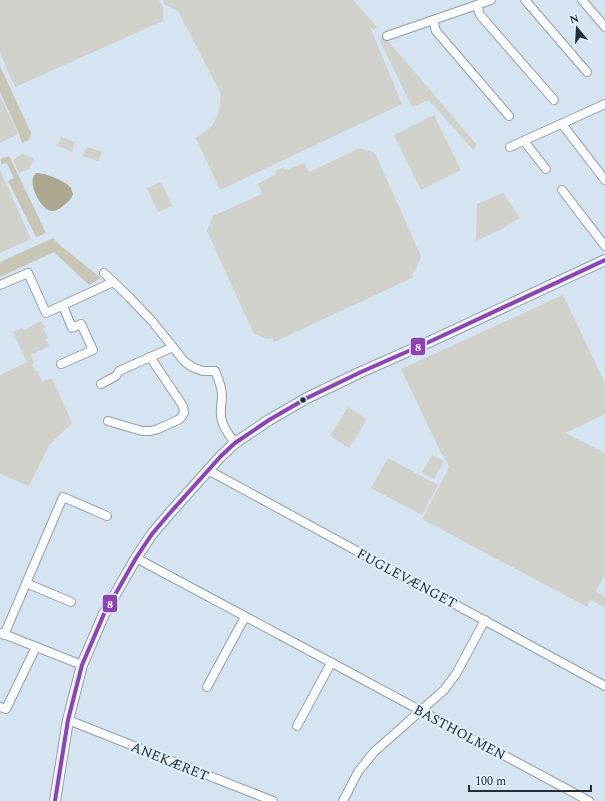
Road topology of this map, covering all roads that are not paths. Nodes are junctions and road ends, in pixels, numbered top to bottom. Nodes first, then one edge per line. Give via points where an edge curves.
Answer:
1 (491, 0) edge
2 (525, 0) edge
3 (582, 0) edge
4 (477, 5) junction
5 (433, 20) junction
6 (605, 27) edge
7 (387, 36) dead end
8 (587, 72) dead end
9 (554, 100) dead end
10 (603, 108) edge
11 (509, 116) dead end
12 (562, 124) junction
13 (524, 141) junction
14 (510, 147) dead end
15 (546, 169) dead end
16 (605, 180) edge
17 (562, 190) dead end
18 (605, 246) edge
19 (605, 260) edge
20 (104, 273) dead end
21 (113, 282) junction
22 (0, 285) edge
23 (63, 306) junction
24 (172, 347) junction
25 (150, 357) junction
26 (61, 364) dead end
27 (101, 384) dead end
28 (108, 421) dead end
29 (235, 443) junction
30 (208, 470) junction
31 (108, 516) dead end
32 (136, 558) junction
33 (26, 583) junction
34 (71, 602) dead end
35 (245, 617) junction
36 (485, 620) junction
37 (2, 634) edge
38 (36, 647) junction
39 (331, 663) junction
40 (82, 665) junction
41 (605, 686) edge
42 (207, 687) dead end
43 (0, 707) edge
44 (421, 710) junction
45 (68, 720) junction
46 (297, 726) dead end
47 (55, 801) edge
48 (272, 801) edge
49 (343, 801) edge
50 (589, 801) edge

1 - 4 street
2 - 8 street
3 - 6 street
4 - 5 street
4 - 9 street via 480,15
5 - 7 street
5 - 11 street via 436,31
10 - 12 street
12 - 13 street
12 - 16 street
13 - 14 street
13 - 15 street
17 - 18 street
19 - 29 street via 303,400
20 - 21 street
21 - 23 street
21 - 24 street
22 - 23 street via 28,273 46,313
23 - 26 street via 72,328 81,324 93,350
24 - 25 street
24 - 29 street via 192,367 203,371 215,371 222,395 222,421
25 - 27 street via 119,371 116,376
25 - 28 street via 183,406 184,413 180,419 151,432
29 - 30 street
30 - 32 street via 152,534
30 - 36 street, FUGLEVÆNGET
31 - 33 street via 63,497
32 - 35 street, BASTHOLMEN
32 - 40 street via 104,614
33 - 34 street
33 - 37 street
35 - 39 street, BASTHOLMEN
35 - 42 street
36 - 41 street, FUGLEVÆNGET
36 - 44 street via 456,674 444,690
37 - 38 street
38 - 40 street
38 - 43 street via 6,710
39 - 44 street, BASTHOLMEN
39 - 46 street
40 - 45 street
44 - 49 street via 374,752 358,772
44 - 50 street, BASTHOLMEN
45 - 47 street
45 - 48 street, ANEKÆRET

